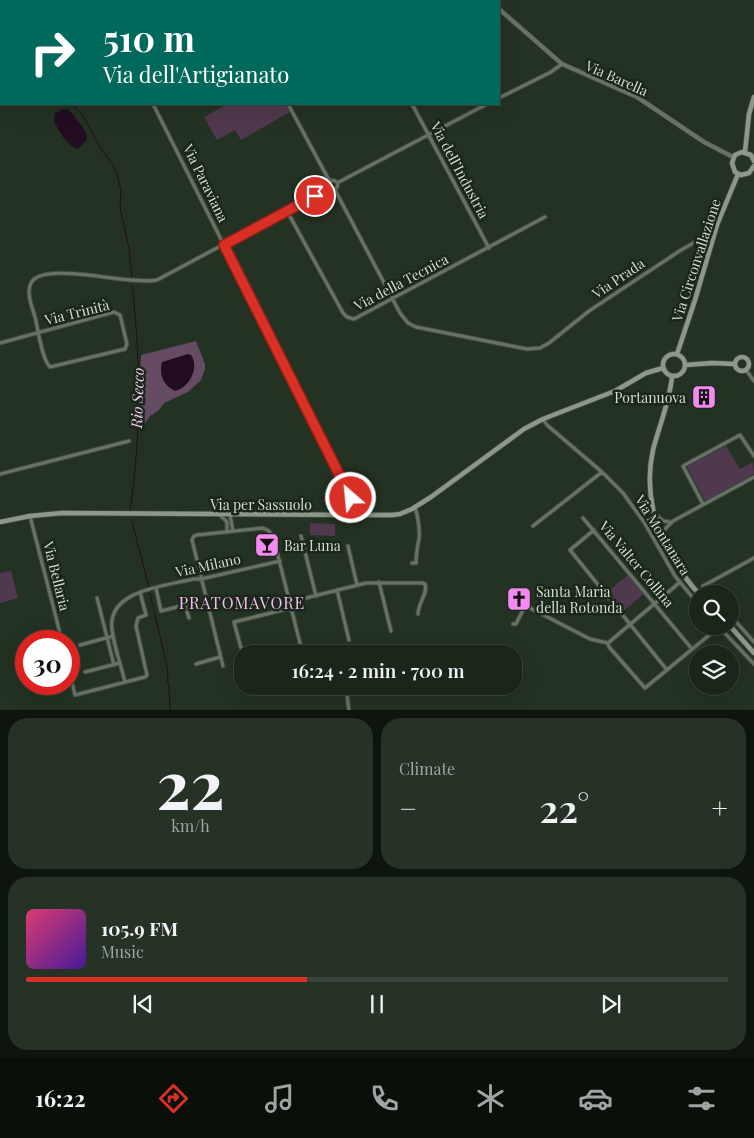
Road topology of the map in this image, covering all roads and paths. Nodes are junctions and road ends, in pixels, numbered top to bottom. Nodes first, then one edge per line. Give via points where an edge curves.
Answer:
1 (500, 10) edge
2 (562, 64) junction
3 (754, 97) edge
4 (500, 98) edge
5 (154, 105) edge
6 (289, 105) edge
7 (413, 105) edge
8 (485, 105) edge
9 (428, 135) junction
10 (745, 152) junction
11 (733, 157) junction
12 (754, 161) edge
13 (754, 166) edge
14 (753, 172) edge
15 (738, 174) junction
16 (330, 182) junction
17 (337, 184) junction
18 (329, 188) junction
19 (335, 190) junction
20 (288, 211) junction
21 (545, 217) dead end
22 (713, 239) junction
23 (224, 245) junction
24 (488, 248) junction
25 (393, 299) junction
26 (39, 333) junction
27 (0, 342) edge
28 (677, 354) junction
29 (735, 364) junction
30 (685, 365) junction
31 (663, 368) junction
32 (750, 368) edge
33 (672, 376) junction
34 (754, 381) edge
35 (544, 419) junction
36 (129, 441) dead end
37 (754, 456) edge
38 (602, 472) junction
39 (0, 474) edge
40 (754, 477) edge
41 (703, 504) junction
42 (415, 508) junction
43 (653, 511) junction
44 (220, 515) junction
45 (229, 515) junction
46 (236, 515) junction
47 (30, 516) junction
48 (354, 516) junction
49 (583, 518) dead end
50 (673, 521) junction
51 (0, 522) edge
52 (226, 522) junction
53 (232, 524) junction
54 (533, 526) dead end
55 (594, 530) junction
56 (233, 531) junction
57 (227, 532) junction
58 (301, 536) dead end
59 (663, 542) junction
60 (348, 546) dead end
61 (754, 558) edge
62 (280, 561) junction
63 (412, 563) dead end
64 (201, 579) junction
65 (378, 582) junction
66 (679, 583) junction
67 (357, 585) junction
68 (692, 585) edge
69 (706, 585) edge
70 (156, 588) junction
71 (337, 590) junction
72 (140, 592) junction
73 (689, 594) edge
74 (316, 596) junction
75 (97, 598) dead end
76 (290, 602) junction
77 (655, 604) junction
78 (291, 608) junction
79 (418, 614) dead end
80 (189, 618) dead end
81 (513, 624) dead end
82 (630, 625) junction
83 (739, 626) edge
84 (59, 630) edge
85 (391, 631) dead end
86 (708, 635) edge
87 (727, 635) edge
88 (738, 635) edge
89 (113, 636) junction
90 (107, 638) junction
91 (349, 640) dead end
92 (754, 642) edge
93 (608, 643) junction
94 (80, 645) dead end
95 (240, 645) edge
96 (301, 645) edge
97 (689, 645) edge
98 (697, 645) edge
99 (689, 652) edge
100 (754, 653) edge
101 (220, 657) junction
102 (120, 663) junction
103 (114, 664) junction
104 (196, 664) dead end
105 (754, 664) edge
106 (222, 666) dead end
107 (667, 670) junction
108 (85, 672) dead end
109 (125, 682) junction
110 (80, 694) edge
111 (347, 695) edge
112 (349, 710) edge

1 - 2 street, Via Barella
2 - 4 street
2 - 11 street, Via Barella via 637,97
3 - 10 main road
5 - 23 street, Via Paraviana
6 - 16 street
7 - 9 street, Via dell’Industria
8 - 9 street
9 - 17 street
9 - 24 street, Via dell’Industria
10 - 11 main road
10 - 12 main road
11 - 15 main road via 732,166
13 - 14 main road
14 - 15 main road
15 - 22 main road, Via Circonvallazione
16 - 17 street
16 - 18 street
17 - 19 street
18 - 19 street
18 - 20 street
19 - 25 street
20 - 23 street
20 - 25 street, Via della Tecnica via 345,316 357,318
21 - 24 street, Via della Tecnica
22 - 25 street, Via Prada via 703,239 681,250 540,348 416,327 403,317
22 - 28 main road, Via Circonvallazione
23 - 26 street, Via Trinità via 151,282 66,272 37,277 30,284 30,296
23 - 48 street, Via Paraviana via 351,498
24 - 25 street, Via della Tecnica
26 - 26 street, Via Trinità via 46,363 50,367 122,350 127,346 117,313
26 - 27 street, Via Trinità
28 - 30 main road
28 - 31 main road via 667,356
29 - 30 main road
29 - 32 main road via 738,370
29 - 32 main road via 738,358 743,357 748,360
30 - 33 main road via 682,374
31 - 33 main road
31 - 35 main road, Via per Sassuolo
32 - 34 street
33 - 43 main road via 653,453 650,483
35 - 38 street, Via Montanara
35 - 42 main road, Via per Sassuolo via 524,429
36 - 39 street
37 - 41 street via 740,435 683,466
38 - 54 street
38 - 66 street, Via Montanara via 636,510
40 - 41 street
41 - 50 street
42 - 48 main road, Via per Sassuolo via 400,514
42 - 63 street via 418,544 416,563
43 - 50 street via 663,521
43 - 59 main road
44 - 45 main road, Via per Sassuolo
44 - 47 main road, Via per Sassuolo via 62,513
44 - 52 street
45 - 46 main road, Via per Sassuolo
45 - 52 street
45 - 53 street
46 - 48 main road, Via per Sassuolo
46 - 53 street
47 - 51 main road, Via per Sassuolo
47 - 84 street, Via Bellaria
49 - 55 street, Via Valter Collina
50 - 59 street via 663,531
52 - 57 street
53 - 56 street
55 - 77 street, Via Valter Collina
55 - 82 street via 570,550
56 - 57 street
56 - 62 street via 267,529 273,536
57 - 64 street via 193,537
58 - 74 street
59 - 68 main road via 680,572
60 - 67 street
61 - 69 street
62 - 64 street, Via Milano
62 - 76 street
64 - 70 street, Via Milano
64 - 101 street
65 - 67 street
65 - 79 street via 425,584
65 - 85 street
66 - 73 street, Via Montanara
66 - 77 street
67 - 71 street
70 - 72 street, Via Milano
70 - 80 street via 162,611 185,605
71 - 74 street
71 - 91 street
72 - 89 street, Via Milano via 116,608 111,628
72 - 109 street via 146,615 138,618 136,626 147,675
74 - 76 street
75 - 90 street
76 - 78 street
77 - 82 street
77 - 97 street, Via Valter Collina
78 - 95 street via 234,622
78 - 96 street
81 - 93 street via 528,607 590,639
82 - 93 street
82 - 107 street
83 - 92 street
86 - 98 street
87 - 105 street
88 - 100 main road
89 - 90 street
89 - 102 street, Via Milano
90 - 94 street
90 - 103 street
93 - 107 street via 645,688
99 - 107 street
101 - 104 street
101 - 106 street
102 - 103 street
102 - 109 street, Via Milano
103 - 108 street
109 - 110 street
111 - 112 street

